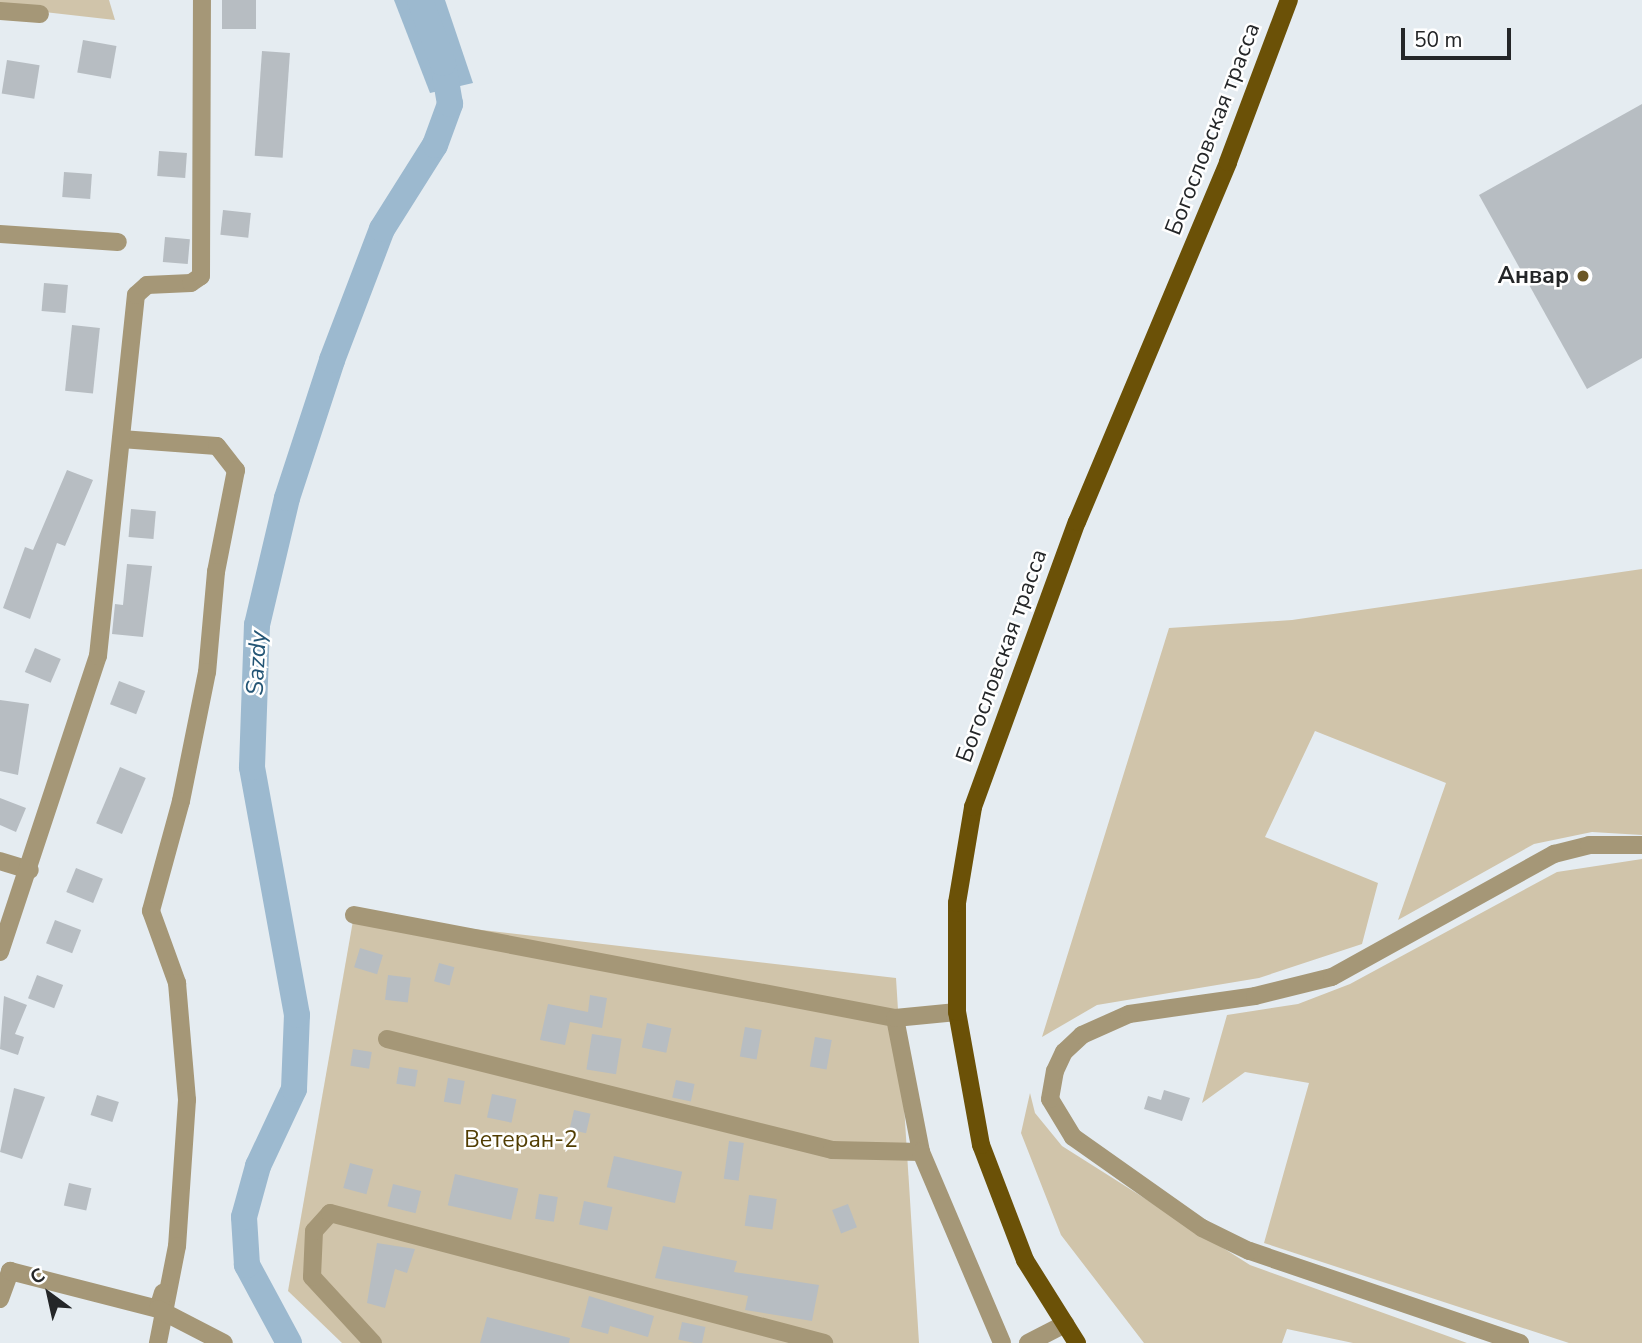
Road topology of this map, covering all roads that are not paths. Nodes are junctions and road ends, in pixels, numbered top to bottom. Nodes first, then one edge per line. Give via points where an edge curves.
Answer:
1 (202, 0) edge
2 (1289, 0) edge
3 (0, 11) edge
4 (40, 14) dead end
5 (0, 234) edge
6 (118, 242) dead end
7 (121, 439) junction
8 (1642, 845) edge
9 (0, 861) edge
10 (30, 870) junction
11 (354, 915) dead end
12 (0, 952) edge
13 (957, 1012) junction
14 (895, 1018) junction
15 (387, 1039) dead end
16 (920, 1152) junction
17 (5, 1269) edge
18 (0, 1299) edge
19 (162, 1309) junction
20 (1065, 1324) junction
21 (158, 1343) edge
22 (225, 1343) edge
23 (373, 1343) edge
24 (824, 1343) edge
25 (1002, 1343) edge
26 (1028, 1343) edge
27 (1077, 1343) edge
28 (1520, 1343) edge

1 - 7 street via 201,276 191,283 146,285 136,295
2 - 13 main road, Богословская трасса via 1228,162 1077,522 973,807 957,903
3 - 4 street
5 - 6 street
7 - 10 street via 98,656
7 - 19 street via 217,446 236,470 216,572 205,685 181,801 151,911 177,983 187,1100 177,1246
8 - 28 street via 1589,845 1554,854 1332,976 1255,996 1129,1014 1082,1035 1064,1052 1055,1071 1050,1099 1073,1137 1202,1228 1249,1251
9 - 10 street
10 - 12 street
11 - 14 street
13 - 14 street
13 - 20 main road, Богословская трасса via 981,1145 1025,1260
14 - 16 street
15 - 16 street via 832,1150
16 - 25 street
17 - 18 street
17 - 19 street
19 - 21 street
19 - 22 street
20 - 26 street
20 - 27 main road, Богословская трасса
23 - 24 street via 313,1277 314,1231 330,1213

